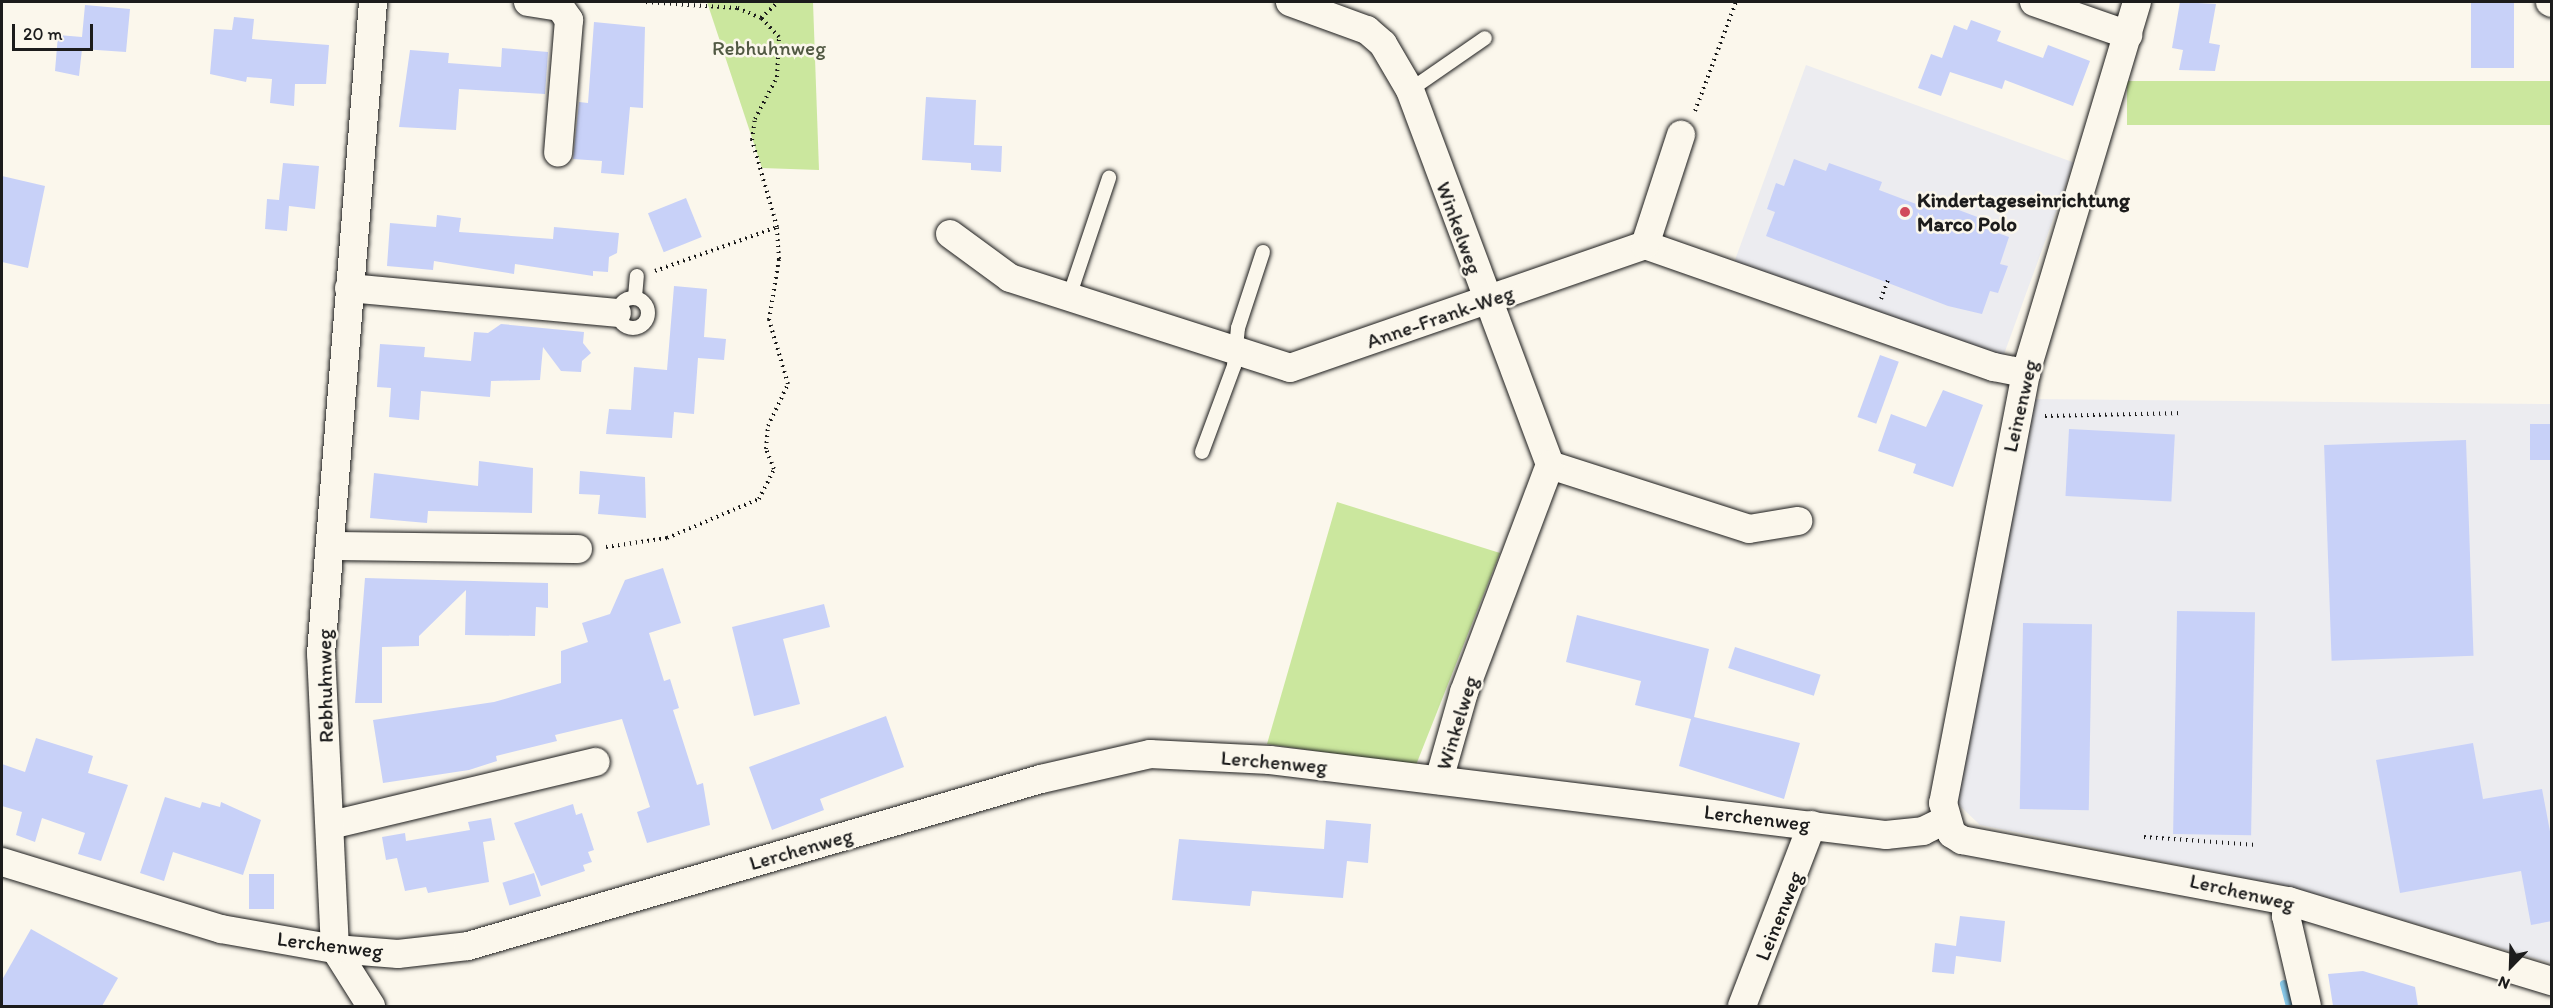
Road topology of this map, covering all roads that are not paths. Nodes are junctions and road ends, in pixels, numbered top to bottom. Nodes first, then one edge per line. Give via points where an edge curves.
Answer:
1 (373, 2) edge
2 (528, 2) edge
3 (1290, 2) edge
4 (2034, 2) edge
5 (2137, 2) edge
6 (2128, 35) junction
7 (1485, 38) dead end
8 (1410, 90) junction
9 (1681, 135) road end
10 (558, 153) dead end
11 (1109, 178) dead end
12 (950, 234) dead end
13 (1645, 245) junction
14 (1263, 252) dead end
15 (637, 276) road end
16 (349, 288) junction
17 (1069, 297) junction
18 (1485, 302) junction
19 (626, 305) joint
20 (1235, 351) junction
21 (2026, 373) junction
22 (1202, 452) dead end
23 (1550, 465) junction
24 (1798, 521) dead end
25 (330, 546) junction
26 (578, 549) road end
27 (596, 762) dead end
28 (1439, 780) junction
29 (1946, 820) junction
30 (331, 825) junction
31 (1812, 825) junction
32 (2, 862) edge
33 (2288, 901) junction
34 (335, 950) junction
35 (2552, 981) edge
36 (371, 1006) edge
37 (1742, 1006) edge
38 (2307, 1006) edge

1 - 16 street, Rebhuhnweg
2 - 10 street via 560,7 569,20
3 - 8 street, Winkelweg via 1367,30 1383,44
4 - 6 street
5 - 6 street, Leinenweg
6 - 21 street, Leinenweg
7 - 8 lane
8 - 18 street, Winkelweg
9 - 13 street
11 - 17 lane
12 - 17 street, Anne-Frank-Weg via 1010,278
13 - 18 street, Anne-Frank-Weg
13 - 21 street via 1994,367
14 - 20 lane
15 - 19 lane
16 - 19 street
16 - 25 street, Rebhuhnweg
17 - 20 street, Anne-Frank-Weg
18 - 20 street, Anne-Frank-Weg via 1290,368
18 - 23 street, Winkelweg
20 - 22 lane
21 - 29 street, Leinenweg via 1943,803
23 - 24 street via 1749,529
23 - 28 street, Winkelweg via 1464,692
25 - 26 street
25 - 30 street, Rebhuhnweg via 321,654
27 - 30 street
28 - 31 street, Lerchenweg
28 - 34 street, Lerchenweg via 1270,760 1150,754 1041,779 468,946 398,954
29 - 31 street, Lerchenweg via 1923,831 1887,835
29 - 33 street, Lerchenweg via 1962,840
30 - 34 street, Rebhuhnweg
31 - 37 street, Leinenweg
32 - 34 street, Lerchenweg via 221,929
33 - 35 street, Lerchenweg
33 - 38 street via 2286,916
34 - 36 street

